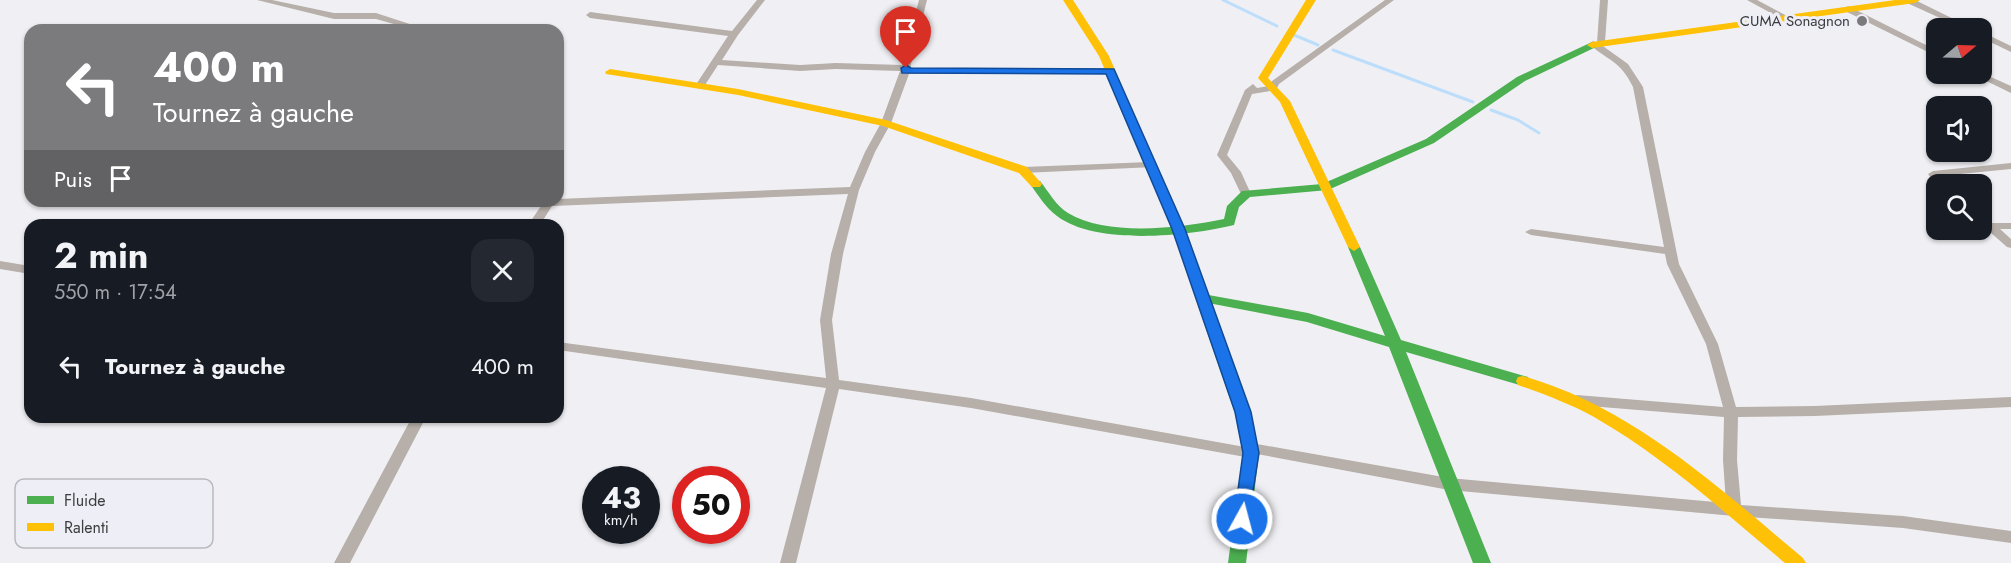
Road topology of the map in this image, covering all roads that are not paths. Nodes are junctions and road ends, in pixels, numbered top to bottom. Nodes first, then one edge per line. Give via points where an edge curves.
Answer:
1 (261, 0) edge
2 (761, 0) edge
3 (923, 0) edge
4 (1068, 0) edge
5 (1311, 0) edge
6 (1390, 0) edge
7 (1604, 0) edge
8 (1750, 0) edge
9 (1913, 0) edge
10 (1887, 2) edge
11 (1848, 9) junction
12 (590, 15) dead end
13 (1783, 16) junction
14 (1948, 18) edge
15 (403, 24) edge
16 (734, 34) junction
17 (1992, 40) edge
18 (1597, 43) junction
19 (1926, 48) edge
20 (2011, 49) edge
21 (716, 62) junction
22 (906, 70) junction
23 (1110, 71) junction
24 (610, 72) dead end
25 (1992, 81) edge
26 (1268, 83) junction
27 (700, 86) junction
28 (2011, 90) edge
29 (886, 123) junction
30 (1150, 165) junction
31 (2011, 166) edge
32 (1023, 170) junction
33 (1933, 174) edge
34 (1324, 187) junction
35 (854, 190) junction
36 (1246, 194) junction
37 (564, 202) edge
38 (1992, 224) edge
39 (2011, 226) edge
40 (1178, 229) junction
41 (1992, 229) edge
42 (1531, 232) dead end
43 (2011, 245) edge
44 (1670, 251) junction
45 (0, 265) edge
46 (24, 269) edge
47 (1203, 298) junction
48 (1394, 342) junction
49 (564, 347) edge
50 (833, 386) junction
51 (1573, 400) junction
52 (2011, 402) edge
53 (1731, 412) junction
54 (416, 423) edge
55 (1251, 450) junction
56 (1449, 484) junction
57 (1734, 510) junction
58 (2011, 537) edge
59 (342, 563) edge
60 (788, 563) edge
61 (1237, 563) edge
62 (1482, 563) edge
63 (1797, 563) edge

1 - 15 street via 334,16 376,16
2 - 16 street
3 - 22 street
4 - 23 street
5 - 26 street
6 - 26 street via 1275,83
7 - 18 street via 1605,26
8 - 13 street
9 - 10 street
9 - 14 street
10 - 11 street
11 - 13 street
11 - 19 street
12 - 16 street
13 - 18 street
16 - 21 street
17 - 20 street
18 - 34 street via 1521,79 1430,141
18 - 44 street via 1631,70 1638,87
21 - 22 street
21 - 27 street
22 - 23 street
22 - 29 street
23 - 30 street
24 - 27 street
25 - 28 street
26 - 34 street via 1286,101
26 - 36 street via 1248,92 1222,155 1236,172
27 - 29 street
29 - 32 street
29 - 35 street
30 - 32 street
30 - 40 street
31 - 33 street
32 - 40 street via 1062,214 1079,224 1130,231
34 - 36 street
34 - 48 street via 1372,285
35 - 37 street
35 - 50 street via 837,254 826,320
36 - 40 street via 1233,206 1230,222
38 - 39 street
40 - 47 street
41 - 43 street
42 - 44 street
44 - 53 street via 1712,344
45 - 46 street
47 - 48 street via 1308,318
47 - 55 street via 1243,412
48 - 51 street
48 - 56 street
49 - 50 street
50 - 55 street via 971,403
50 - 60 street
51 - 53 street
51 - 57 street via 1620,424
52 - 53 street
53 - 57 street
54 - 59 street
55 - 56 street
55 - 61 street
56 - 57 street
56 - 62 street
57 - 58 street via 1903,522
57 - 63 street

